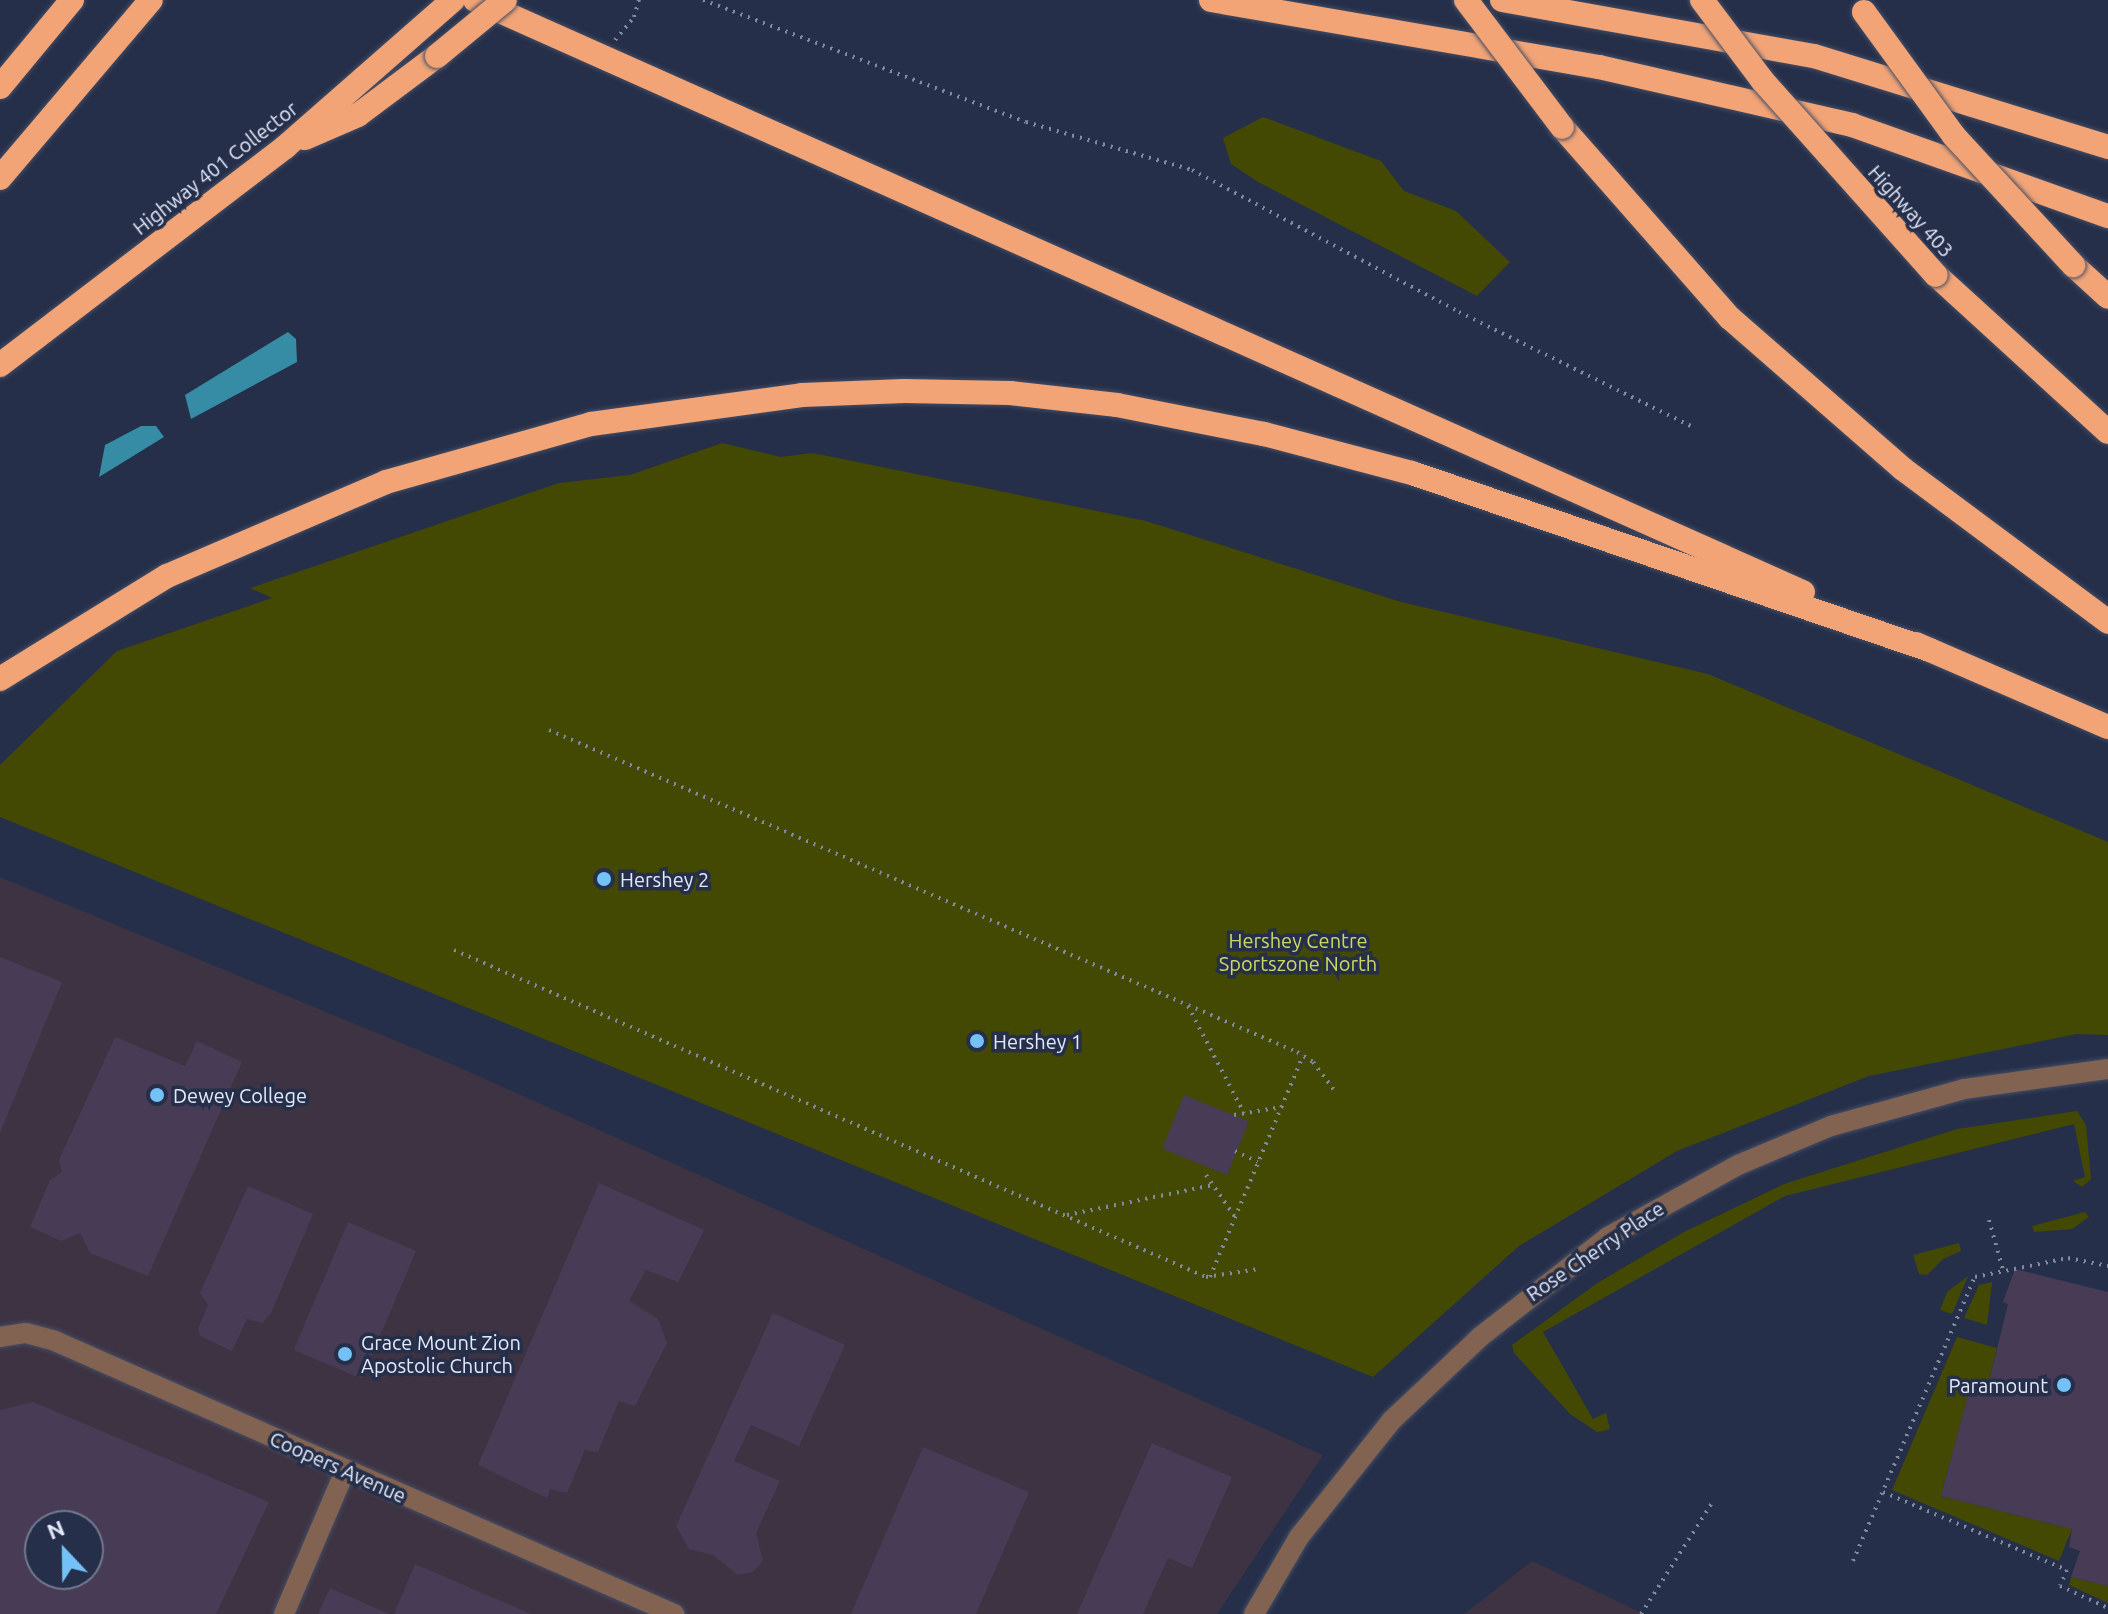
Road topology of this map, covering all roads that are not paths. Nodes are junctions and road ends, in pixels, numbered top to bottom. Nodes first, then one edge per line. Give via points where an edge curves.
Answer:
1 (72, 0) edge
2 (151, 0) edge
3 (453, 0) edge
4 (475, 0) edge
5 (505, 0) edge
6 (1211, 0) edge
7 (1466, 0) edge
8 (1502, 0) edge
9 (1702, 0) edge
10 (1860, 6) edge
11 (0, 87) edge
12 (285, 147) junction
13 (2108, 147) edge
14 (0, 178) edge
15 (2108, 216) edge
16 (2108, 297) edge
17 (0, 365) edge
18 (2108, 432) edge
19 (2108, 622) edge
20 (1930, 650) junction
21 (0, 679) edge
22 (2108, 727) edge
23 (2108, 1069) edge
24 (0, 1337) edge
25 (345, 1471) junction
26 (284, 1614) edge
27 (674, 1614) edge
28 (1254, 1614) edge

1 - 11 highway
2 - 14 highway
3 - 12 highway, Highway 401 Collector
4 - 20 highway
5 - 12 highway, bridge via 358,115
6 - 15 highway via 1599,67 1852,125
7 - 19 highway, bridge via 1562,127 1730,318 1903,469
8 - 13 highway via 1814,56
9 - 18 highway, Highway 403, bridge via 1762,80 1936,275
10 - 16 highway, bridge via 1954,136
12 - 17 highway, Highway 401 Collector
20 - 21 highway via 1412,473 1264,434 1117,405 1010,393 904,391 802,395 591,424 399,477 167,576
20 - 22 highway
23 - 28 street, Rose Cherry Place via 1964,1089 1831,1126 1738,1165 1608,1237 1490,1328 1392,1420 1299,1537
24 - 25 street, Coopers Avenue via 26,1333 55,1341
25 - 26 street
25 - 27 street, Coopers Avenue

